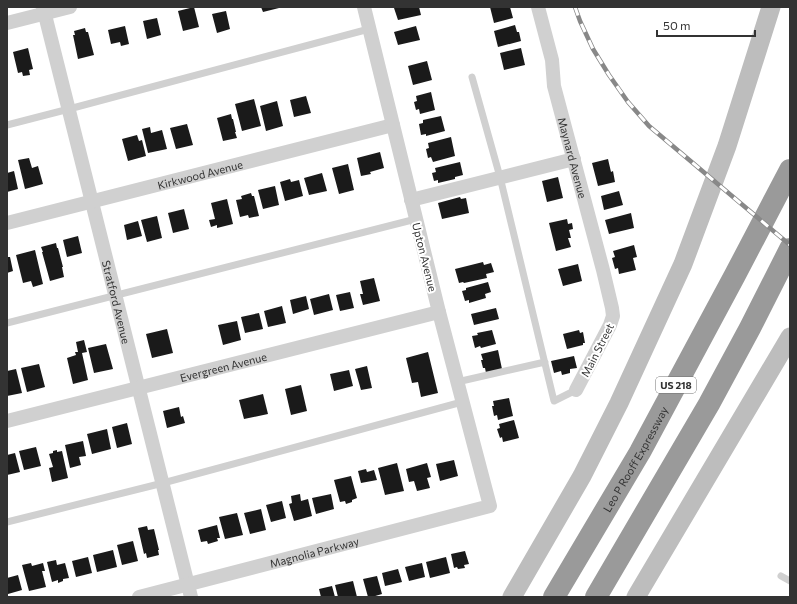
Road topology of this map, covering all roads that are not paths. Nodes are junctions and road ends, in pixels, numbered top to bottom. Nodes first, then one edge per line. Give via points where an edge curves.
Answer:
1 (70, 7) edge
2 (364, 7) edge
3 (538, 7) edge
4 (772, 7) edge
5 (44, 10) edge
6 (7, 24) edge
7 (369, 29) junction
8 (472, 77) dead end
9 (69, 109) junction
10 (7, 125) edge
11 (393, 125) junction
12 (574, 159) junction
13 (790, 170) edge
14 (500, 178) junction
15 (411, 200) junction
16 (92, 202) junction
17 (416, 219) junction
18 (7, 223) edge
19 (790, 249) edge
20 (115, 295) junction
21 (612, 308) joint
22 (439, 312) junction
23 (7, 323) edge
24 (790, 337) edge
25 (544, 362) junction
26 (457, 382) junction
27 (139, 388) junction
28 (576, 390) joint
29 (462, 402) junction
30 (7, 421) edge
31 (163, 483) junction
32 (490, 506) joint
33 (7, 522) edge
34 (781, 576) dead end
35 (790, 580) edge
36 (190, 591) edge
37 (139, 597) edge
38 (512, 597) edge
39 (554, 597) edge
40 (596, 597) edge
41 (636, 597) edge

1 - 5 street
2 - 7 street, Upton Avenue
3 - 12 street, Maynard Avenue via 552,60 554,86
4 - 38 street via 727,146 683,264 619,403 582,476
5 - 6 street
5 - 9 street, Stratford Avenue
7 - 9 lane
7 - 11 street, Upton Avenue
8 - 14 lane
9 - 10 lane
9 - 16 street, Stratford Avenue
11 - 15 street, Upton Avenue
11 - 16 street, Kirkwood Avenue
12 - 14 street
12 - 21 street, Maynard Avenue
13 - 39 highway, Leo P Rooff Expressway / US 218 via 640,452
14 - 15 street
14 - 25 lane
15 - 17 street, Upton Avenue
16 - 18 street, Kirkwood Avenue
16 - 20 street, Stratford Avenue
17 - 20 lane
17 - 22 street, Upton Avenue
19 - 40 highway, US 218 via 709,404
20 - 23 lane
20 - 27 street, Stratford Avenue
21 - 28 street, Main Street via 610,325
22 - 26 street, Upton Avenue
22 - 27 street, Evergreen Avenue
24 - 41 street
25 - 26 lane
25 - 28 lane via 554,401
26 - 29 street, Upton Avenue
27 - 30 street, Evergreen Avenue
27 - 31 street, Stratford Avenue
29 - 31 lane
29 - 32 street, Upton Avenue
31 - 33 lane
31 - 36 street, Stratford Avenue
32 - 36 street, Magnolia Parkway
34 - 35 lane
36 - 37 street, Magnolia Parkway

